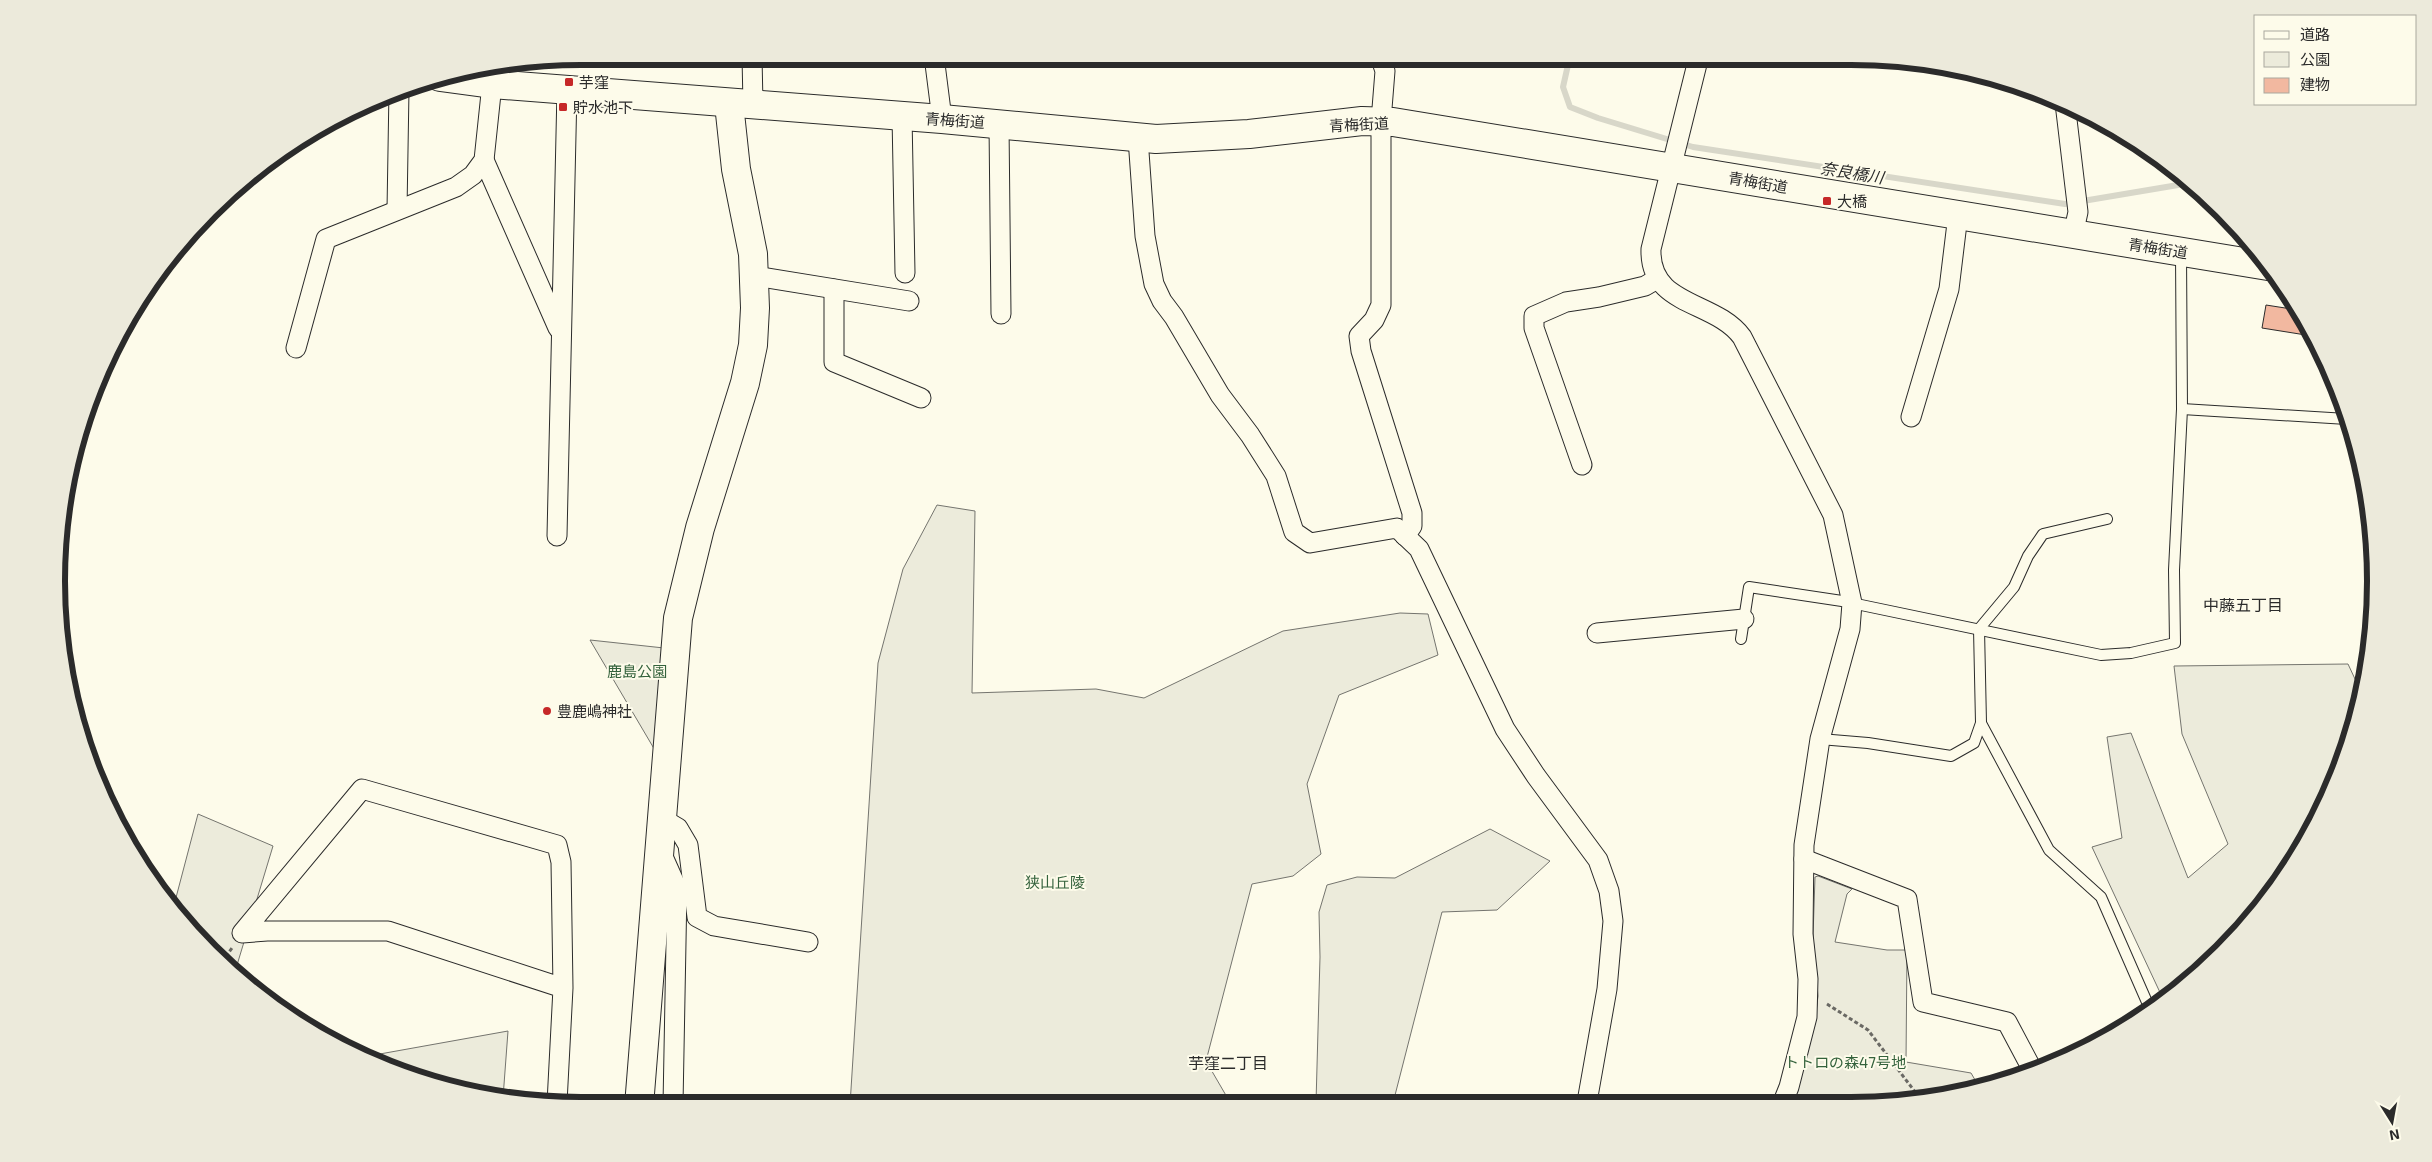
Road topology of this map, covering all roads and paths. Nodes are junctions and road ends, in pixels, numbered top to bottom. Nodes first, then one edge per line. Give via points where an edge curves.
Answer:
1 (750, 65) edge
2 (935, 65) edge
3 (1383, 65) edge
4 (1697, 65) edge
5 (460, 80) edge
6 (492, 84) junction
7 (566, 90) junction
8 (399, 98) edge
9 (741, 104) junction
10 (2066, 112) edge
11 (902, 116) junction
12 (942, 119) junction
13 (1381, 121) junction
14 (999, 124) junction
15 (1138, 138) junction
16 (484, 160) junction
17 (1673, 160) junction
18 (397, 210) junction
19 (2076, 214) junction
20 (1958, 215) junction
21 (2181, 252) junction
22 (2258, 264) edge
23 (905, 273) dead end
24 (755, 276) junction
25 (1657, 279) junction
26 (834, 290) junction
27 (910, 301) dead end
28 (1001, 314) dead end
29 (561, 333) junction
30 (296, 348) dead end
31 (921, 398) dead end
32 (2182, 409) junction
33 (1911, 417) dead end
34 (2341, 419) edge
35 (1582, 465) dead end
36 (2107, 519) dead end
37 (557, 536) dead end
38 (1405, 536) junction
39 (1852, 603) junction
40 (1744, 619) junction
41 (1980, 630) junction
42 (1597, 633) dead end
43 (1742, 639) dead end
44 (1981, 723) junction
45 (1820, 739) junction
46 (661, 818) junction
47 (658, 846) junction
48 (1804, 859) junction
49 (808, 942) dead end
50 (563, 988) junction
51 (1808, 992) junction
52 (2147, 1003) edge
53 (2030, 1065) edge
54 (1916, 1093) edge
55 (557, 1096) edge
56 (640, 1097) edge
57 (673, 1097) edge
58 (1588, 1097) edge
59 (1785, 1097) edge

1 - 9 street
2 - 12 street
3 - 13 street
4 - 17 street
5 - 6 main road, 青梅街道
6 - 7 main road, 青梅街道
6 - 16 street
7 - 9 main road, 青梅街道
7 - 29 street
8 - 18 street
9 - 11 main road, 青梅街道
9 - 24 main road via 736,169 750,232
10 - 19 street
11 - 12 main road, 青梅街道
11 - 23 street
12 - 14 main road, 青梅街道
13 - 15 main road, 青梅街道 via 1204,137
13 - 17 main road, 青梅街道
13 - 38 street via 1381,305 1374,320 1359,336 1412,513 1412,526
14 - 15 main road, 青梅街道
14 - 28 street
15 - 38 street via 1145,236 1154,284 1220,395 1276,476 1294,532 1310,543 1397,528
16 - 18 street via 473,175 456,187
16 - 29 street
17 - 20 main road, 青梅街道
17 - 25 street via 1651,250
18 - 30 street via 326,240
19 - 20 main road, 青梅街道
19 - 21 main road, 青梅街道
20 - 33 street via 1949,290
21 - 22 main road, 青梅街道
21 - 32 lane
24 - 26 street
24 - 46 main road via 751,360 700,528 678,618
25 - 35 street via 1645,286 1599,298 1566,302 1534,316 1534,328
25 - 39 street via 1674,296 1722,317 1742,337 1833,515
26 - 27 street
26 - 31 street via 834,362
29 - 37 street
32 - 34 lane
32 - 41 lane via 2174,570 2175,643 2132,653 2101,655
36 - 41 lane via 2043,534 2028,556 2014,587
38 - 58 street via 1419,548 1504,729 1598,860 1609,891 1613,921 1608,988
39 - 40 lane via 1749,587
39 - 41 lane
39 - 45 street via 1850,629
40 - 42 street
40 - 43 lane
41 - 44 lane
44 - 45 lane via 1974,743 1951,756
44 - 52 lane via 2049,850 2101,897
45 - 48 street
46 - 47 main road
46 - 49 street via 678,828 688,845 697,917 714,926
47 - 56 main road
47 - 57 street via 676,888
48 - 51 street via 1803,934
48 - 53 street via 1907,899 1923,1002 2007,1022
50 - 50 street via 561,862 557,845 362,789 242,933 267,930 388,931
50 - 55 street
51 - 54 path via 1868,1030
51 - 59 street via 1807,1017

